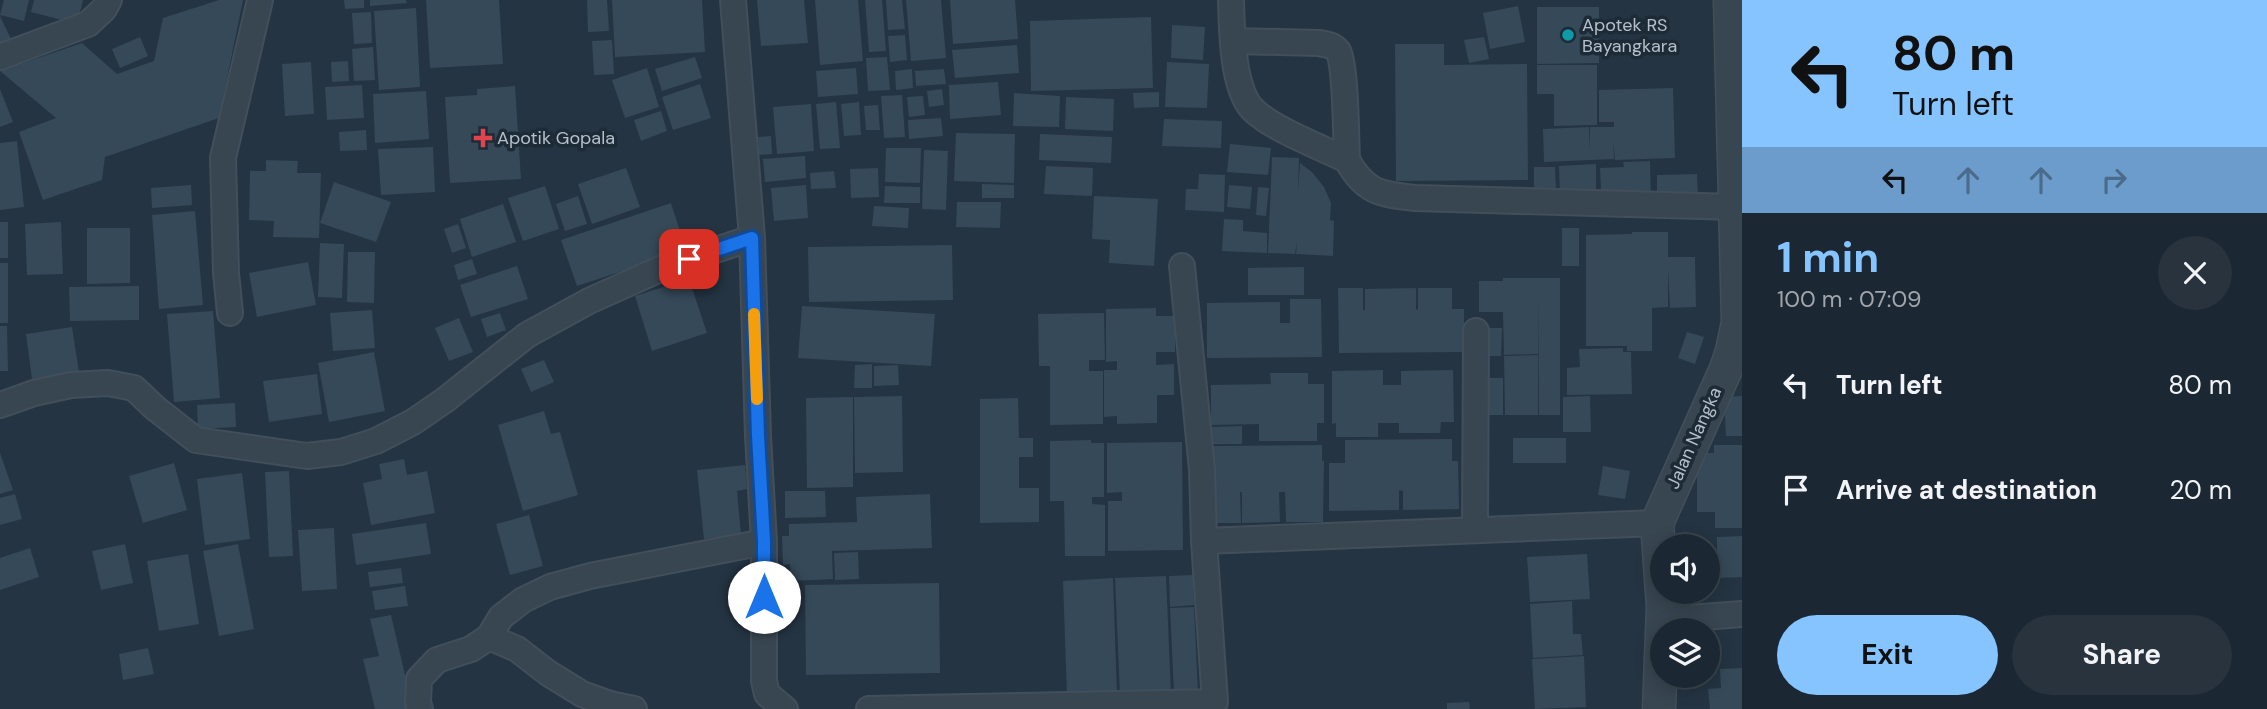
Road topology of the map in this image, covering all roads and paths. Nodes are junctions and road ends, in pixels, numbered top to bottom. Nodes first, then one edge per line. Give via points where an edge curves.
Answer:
1 (109, 0) edge
2 (260, 0) edge
3 (733, 0) edge
4 (1231, 0) edge
5 (1730, 0) edge
6 (1233, 41) junction
7 (0, 57) edge
8 (1347, 160) junction
9 (1735, 207) junction
10 (752, 238) junction
11 (1182, 266) dead end
12 (230, 313) dead end
13 (1476, 331) dead end
14 (0, 405) edge
15 (1657, 523) junction
16 (1475, 529) junction
17 (764, 541) junction
18 (1204, 541) junction
19 (1663, 607) junction
20 (1742, 614) edge
21 (489, 637) junction
22 (1214, 705) edge
23 (421, 709) edge
24 (634, 709) edge
25 (785, 709) edge
26 (869, 709) edge
27 (1659, 709) edge

1 - 7 street via 88,24
2 - 12 street via 223,158
3 - 10 street
4 - 6 street
5 - 9 street, Jalan Nangka
6 - 8 street via 1239,79 1256,113
6 - 8 street via 1318,43 1337,50
8 - 9 street via 1371,191 1394,196
9 - 15 street, Jalan Nangka via 1738,322 1732,351
10 - 14 street via 667,267 589,301 527,335 413,422 341,452 307,456 196,440 134,388 108,383 71,385
10 - 17 street
11 - 18 street via 1202,470
13 - 16 street
15 - 16 street
15 - 19 street, Jalan Nangka
16 - 18 street
17 - 21 street via 550,587 501,617
17 - 25 street via 764,681 767,694
18 - 22 street
19 - 20 street via 1689,618
19 - 27 street, Jalan Nangka
21 - 23 street via 471,649 437,660 419,679
21 - 24 street via 517,649 583,694
22 - 26 street

